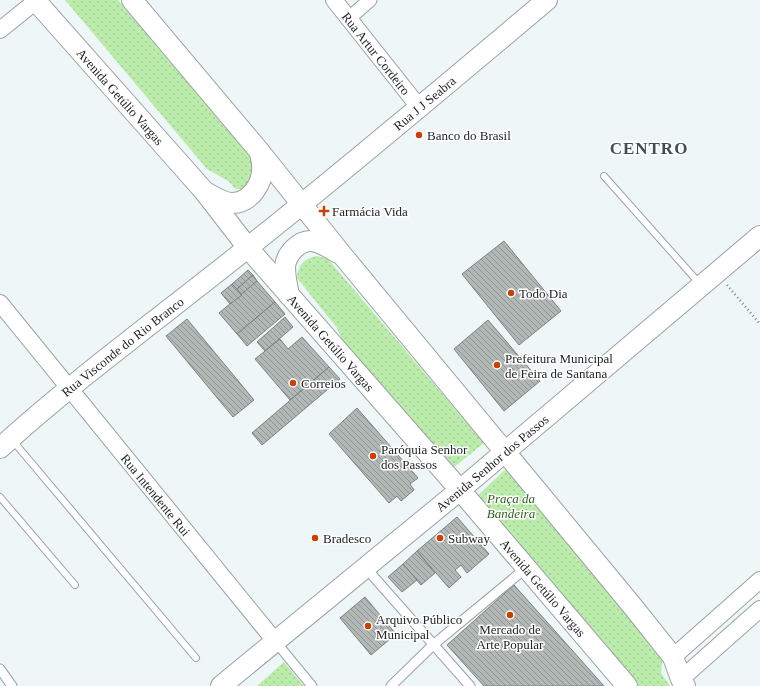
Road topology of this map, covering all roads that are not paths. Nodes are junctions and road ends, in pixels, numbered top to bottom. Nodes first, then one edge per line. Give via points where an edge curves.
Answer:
1 (132, 0) edge
2 (334, 0) edge
3 (370, 0) edge
4 (547, 0) edge
5 (36, 1) edge
6 (348, 19) junction
7 (0, 30) edge
8 (419, 107) junction
9 (260, 152) junction
10 (604, 176) dead end
11 (204, 191) junction
12 (301, 204) junction
13 (760, 236) edge
14 (248, 248) junction
15 (343, 256) junction
16 (702, 285) junction
17 (288, 295) junction
18 (0, 303) edge
19 (70, 388) junction
20 (5, 443) edge
21 (506, 451) junction
22 (460, 490) junction
23 (0, 497) edge
24 (365, 567) junction
25 (526, 568) junction
26 (760, 580) edge
27 (75, 585) dead end
28 (760, 609) edge
29 (275, 641) junction
30 (433, 645) junction
31 (673, 657) junction
32 (196, 658) dead end
33 (0, 669) edge
34 (683, 682) edge
35 (12, 686) edge
36 (221, 686) edge
37 (312, 686) edge
38 (391, 686) edge
39 (470, 686) edge
40 (627, 686) edge

1 - 9 main road
2 - 6 street, Rua Artur Cordeiro
3 - 6 street
4 - 8 main road, Rua J J Seabra
5 - 7 street
5 - 11 main road, Avenida Getúlio Vargas
6 - 8 street, Rua Artur Cordeiro
8 - 12 main road, Rua J J Seabra
9 - 11 main road via 260,181 250,195 241,201 231,203
9 - 12 main road
10 - 16 lane
11 - 14 main road, Avenida Getúlio Vargas
12 - 14 main road, Rua J J Seabra
12 - 15 main road
13 - 16 main road, Avenida Senhor dos Passos
14 - 17 main road, Avenida Getúlio Vargas
14 - 19 main road, Rua Visconde do Rio Branco
15 - 17 main road via 313,241 297,246 291,252 285,267
15 - 21 main road
16 - 21 main road, Avenida Senhor dos Passos
17 - 22 main road, Avenida Getúlio Vargas
18 - 19 street, Rua Intendente Rui
19 - 20 main road, Rua Visconde do Rio Branco
19 - 29 street, Rua Intendente Rui
20 - 32 lane
21 - 22 main road, Avenida Senhor dos Passos
21 - 31 main road
22 - 24 main road, Avenida Senhor dos Passos
22 - 25 main road, Avenida Getúlio Vargas
23 - 27 lane
24 - 29 main road, Avenida Senhor dos Passos
24 - 30 street
25 - 30 street
25 - 40 main road, Avenida Getúlio Vargas
26 - 31 street
28 - 34 street
29 - 36 main road, Avenida Senhor dos Passos
29 - 37 street, Rua Intendente Rui
30 - 38 street
30 - 39 street
31 - 34 main road
33 - 35 street

